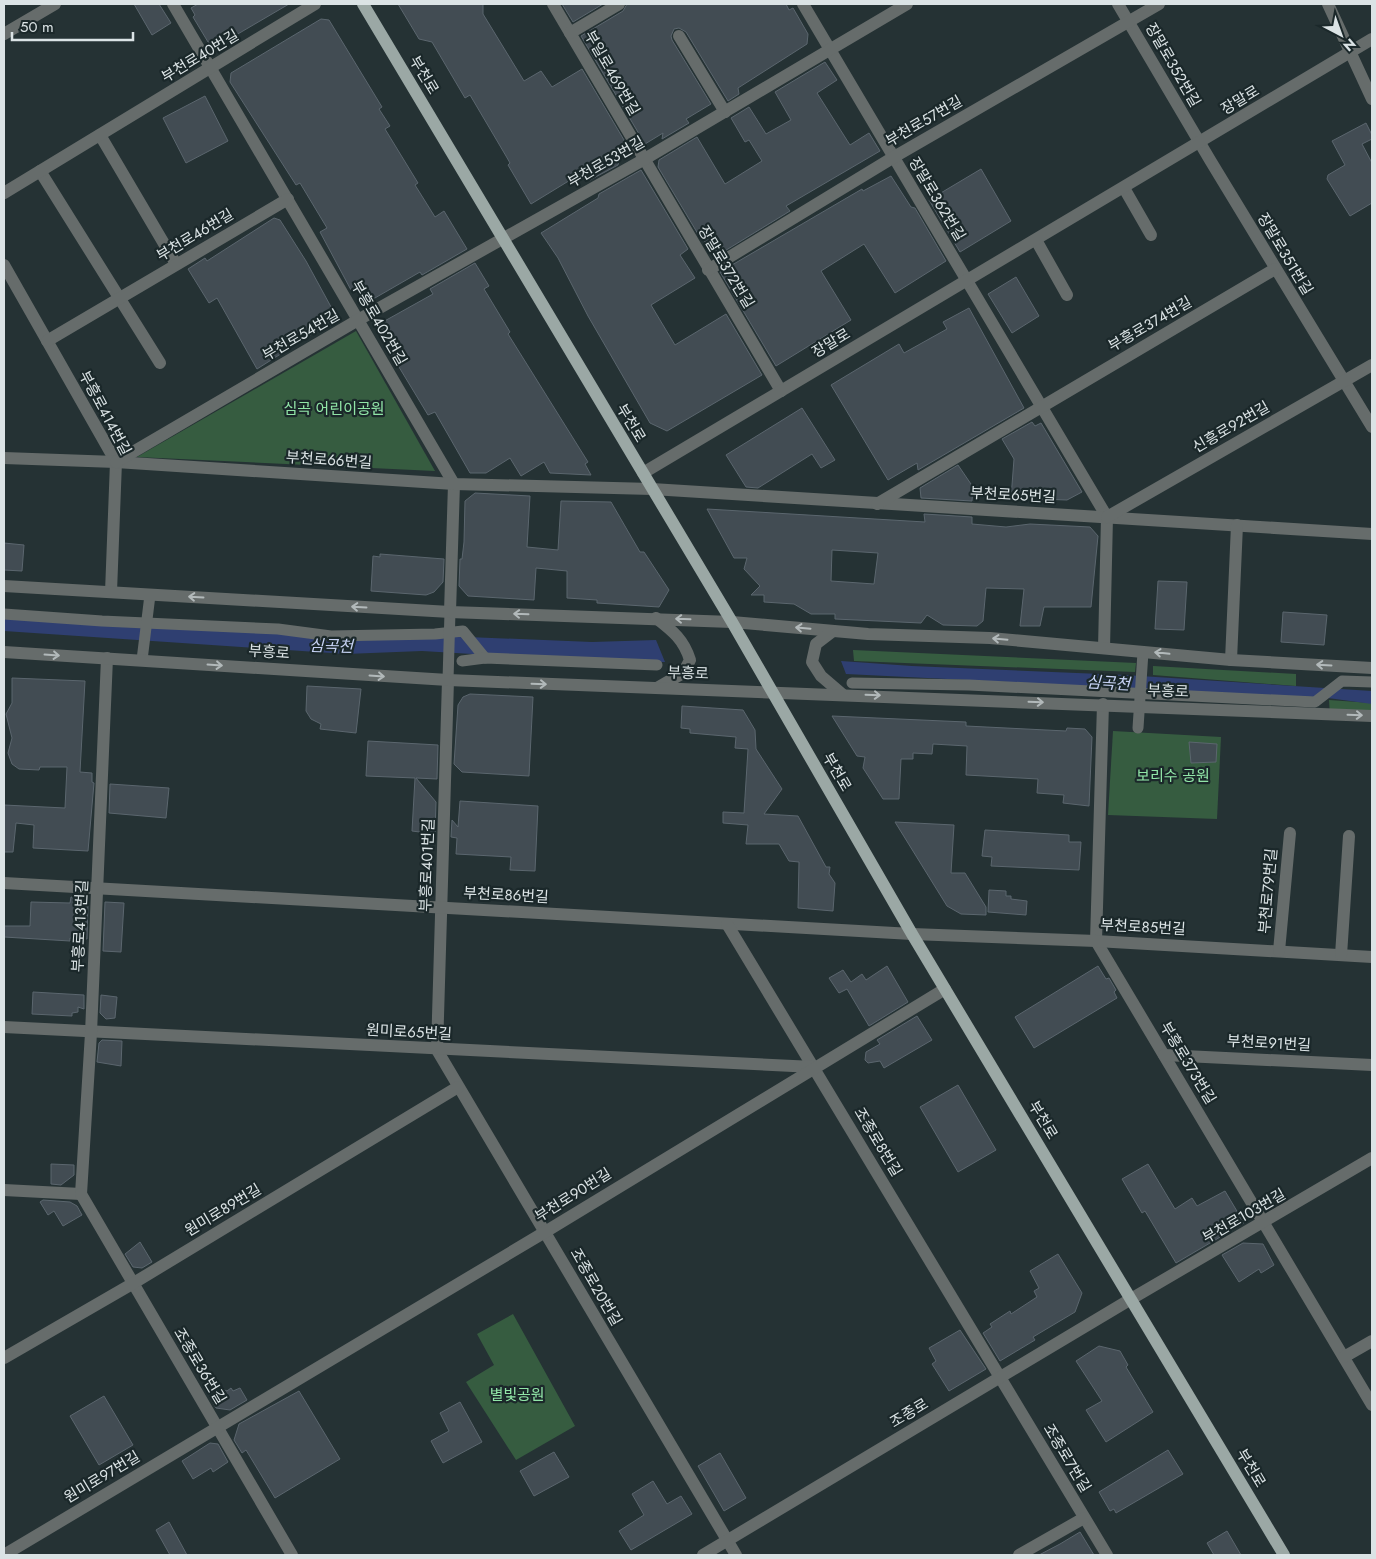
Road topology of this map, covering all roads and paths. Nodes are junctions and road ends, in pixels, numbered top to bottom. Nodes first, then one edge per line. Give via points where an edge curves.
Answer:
1 (173, 4) edge
2 (316, 4) edge
3 (363, 4) edge
4 (553, 4) edge
5 (619, 4) edge
6 (803, 4) edge
7 (907, 4) edge
8 (1118, 4) edge
9 (1159, 4) edge
10 (1328, 4) edge
11 (51, 5) edge
12 (1129, 22) junction
13 (570, 33) junction
14 (4, 34) edge
15 (679, 36) dead end
16 (1372, 39) edge
17 (830, 50) junction
18 (1352, 52) junction
19 (212, 68) junction
20 (1372, 99) edge
21 (725, 112) junction
22 (100, 135) junction
23 (1199, 143) junction
24 (894, 157) junction
25 (643, 160) junction
26 (40, 171) junction
27 (1124, 188) junction
28 (4, 193) edge
29 (288, 199) junction
30 (1152, 235) dead end
31 (504, 240) junction
32 (1036, 240) junction
33 (176, 264) junction
34 (4, 266) edge
35 (1276, 269) junction
36 (708, 270) junction
37 (967, 281) junction
38 (1067, 295) dead end
39 (119, 298) junction
40 (358, 320) junction
41 (47, 341) junction
42 (160, 363) dead end
43 (1372, 365) edge
44 (1344, 381) junction
45 (781, 391) junction
46 (1042, 406) junction
47 (1372, 427) edge
48 (4, 458) edge
49 (116, 462) junction
50 (643, 473) junction
51 (454, 484) junction
52 (652, 489) junction
53 (877, 504) junction
54 (1106, 517) junction
55 (1237, 525) junction
56 (1372, 534) edge
57 (4, 586) edge
58 (111, 592) junction
59 (150, 595) junction
60 (450, 612) junction
61 (4, 614) edge
62 (656, 618) junction
63 (732, 622) junction
64 (833, 631) junction
65 (1104, 648) junction
66 (4, 652) edge
67 (1143, 652) junction
68 (143, 655) junction
69 (107, 658) junction
70 (485, 658) junction
71 (1231, 660) junction
72 (462, 661) dead end
73 (657, 665) dead end
74 (1372, 668) edge
75 (448, 680) junction
76 (1372, 682) edge
77 (852, 683) dead end
78 (657, 688) junction
79 (772, 692) junction
80 (842, 694) junction
81 (1293, 701) junction
82 (1139, 703) junction
83 (1103, 704) junction
84 (1372, 716) edge
85 (1138, 728) dead end
86 (1290, 833) dead end
87 (1349, 836) dead end
88 (4, 883) edge
89 (98, 888) junction
90 (442, 908) junction
91 (728, 924) junction
92 (912, 934) junction
93 (1096, 941) junction
94 (1279, 952) junction
95 (1342, 955) junction
96 (1372, 957) edge
97 (945, 989) junction
98 (4, 1027) edge
99 (91, 1033) junction
100 (438, 1050) junction
101 (1164, 1055) junction
102 (1372, 1065) edge
103 (814, 1067) junction
104 (458, 1087) junction
105 (1372, 1158) edge
106 (4, 1190) edge
107 (80, 1194) junction
108 (1264, 1223) junction
109 (546, 1232) junction
110 (132, 1284) junction
111 (1131, 1299) junction
112 (1372, 1341) edge
113 (1344, 1357) junction
114 (4, 1358) edge
115 (1000, 1378) junction
116 (1372, 1405) edge
117 (218, 1427) junction
118 (1084, 1518) junction
119 (728, 1541) junction
120 (4, 1555) edge
121 (292, 1555) edge
122 (703, 1555) edge
123 (736, 1555) edge
124 (1019, 1555) edge
125 (1107, 1555) edge
126 (1284, 1555) edge

1 - 19 street, 부흥로402번길
2 - 19 street, 부천로40번길
3 - 31 main road, 부천로
4 - 13 street, 부일로469번길
5 - 13 street
6 - 17 street, 장말로362번길
7 - 17 street, 부천로53번길
8 - 12 street, 장말로352번길
9 - 12 street, 부천로57번길
10 - 18 street
11 - 14 street
12 - 23 street, 장말로352번길
12 - 24 street, 부천로57번길
13 - 25 street, 부일로469번길
15 - 21 street
16 - 18 street, 장말로
17 - 21 street, 부천로53번길
17 - 24 street, 장말로362번길
18 - 20 street
18 - 23 street, 장말로
19 - 22 street, 부천로40번길
19 - 29 street, 부흥로402번길
21 - 25 street, 부천로53번길
22 - 26 street, 부천로40번길
22 - 33 street
23 - 27 street, 장말로
23 - 35 street, 장말로351번길
24 - 36 street, 부천로57번길
24 - 37 street, 장말로362번길
25 - 31 street, 부천로53번길
25 - 36 street, 장말로372번길
26 - 28 street, 부천로40번길
26 - 39 street
27 - 30 street
27 - 32 street, 장말로
29 - 33 street, 부천로46번길
29 - 40 street, 부흥로402번길
31 - 40 street, 부천로54번길
31 - 50 main road, 부천로
32 - 37 street, 장말로
32 - 38 street
33 - 39 street, 부천로46번길
34 - 41 street, 부흥로414번길
35 - 44 street, 장말로351번길
35 - 46 street, 부흥로374번길
36 - 45 street, 장말로372번길
37 - 45 street, 장말로
37 - 46 street
39 - 41 street, 부천로46번길
39 - 42 street
40 - 49 street, 부천로54번길
40 - 51 street, 부흥로402번길
41 - 49 street, 부흥로414번길
43 - 44 street, 신흥로92번길
44 - 47 street, 장말로351번길
44 - 54 street, 신흥로92번길
45 - 50 street, 장말로
46 - 53 street, 부흥로374번길
46 - 54 street
48 - 49 street, 부천로66번길
49 - 51 street, 부천로66번길
49 - 58 street, 부흥로414번길
50 - 52 main road, 부천로
51 - 52 street, 부천로66번길
51 - 60 street
52 - 53 street, 부천로65번길
52 - 63 main road, 부천로
53 - 54 street, 부천로65번길
54 - 55 street, 부천로65번길
54 - 65 street
55 - 56 street, 부천로65번길
55 - 71 street
57 - 58 street
58 - 59 street
60 -> 59 street
59 - 68 street
62 -> 60 street
60 - 75 street
61 - 70 street via 278,629 331,636 463,631
63 -> 62 street
62 - 78 street via 686,645 690,660 683,674
64 -> 63 street
63 - 79 main road, 부천로
65 -> 64 street via 990,638
64 - 80 street via 816,644 812,662
65 - 67 street
66 -> 69 street, 부흥로
71 -> 67 street
67 - 82 street
68 - 69 street, 부흥로
68 -> 75 street, 부흥로
69 - 89 street, 부흥로413번길
70 - 72 street
70 - 73 street
74 -> 71 street
75 -> 78 street, 부흥로
75 - 90 street, 부흥로401번길
76 - 81 street via 1342,681 1315,702
77 - 81 street via 969,685
78 - 79 street, 부흥로
79 - 80 street, 부흥로
79 - 92 main road, 부천로
80 -> 83 street, 부흥로
81 - 82 street via 1260,705
82 - 83 street, 부흥로
82 -> 84 street, 부흥로
82 - 85 street
83 - 93 street
86 - 94 street, 부천로79번길
87 - 95 street
88 - 89 street, 부천로86번길
89 - 90 street, 부천로86번길
89 - 99 street, 부흥로413번길
90 - 91 street, 부천로86번길
90 - 100 street, 부흥로401번길
91 - 92 street, 부천로86번길
91 - 103 street, 조종로8번길
92 - 93 street, 부천로85번길
92 - 97 main road, 부천로
93 - 94 street, 부천로85번길
93 - 101 street, 부흥로373번길
94 - 95 street, 부천로85번길
95 - 96 street, 부천로85번길
97 - 103 street, 부천로90번길
97 - 111 main road, 부천로
98 - 99 street, 원미로65번길
99 - 100 street, 원미로65번길
99 - 107 street, 부흥로413번길
100 - 103 street, 원미로65번길
100 - 104 street, 조종로20번길
101 - 102 street, 부천로91번길
101 - 108 street, 부흥로373번길
103 - 109 street, 부천로90번길
103 - 115 street, 조종로8번길
104 - 109 street, 조종로20번길
104 - 110 street, 원미로89번길
105 - 108 street, 부천로103번길
106 - 107 street
107 - 110 street, 조종로36번길
108 - 111 street, 부천로103번길
108 - 113 street, 부흥로373번길
109 - 117 street, 부천로90번길
109 - 119 street, 조종로20번길
110 - 114 street, 원미로89번길
110 - 117 street, 조종로36번길
111 - 115 street, 조종로
111 - 126 main road, 부천로
112 - 113 street
113 - 116 street, 부흥로373번길
115 - 118 street, 조종로7번길
115 - 119 street, 조종로
117 - 120 street, 원미로97번길
117 - 121 street, 조종로36번길
118 - 124 street
118 - 125 street, 조종로7번길
119 - 122 street, 조종로
119 - 123 street, 조종로20번길

